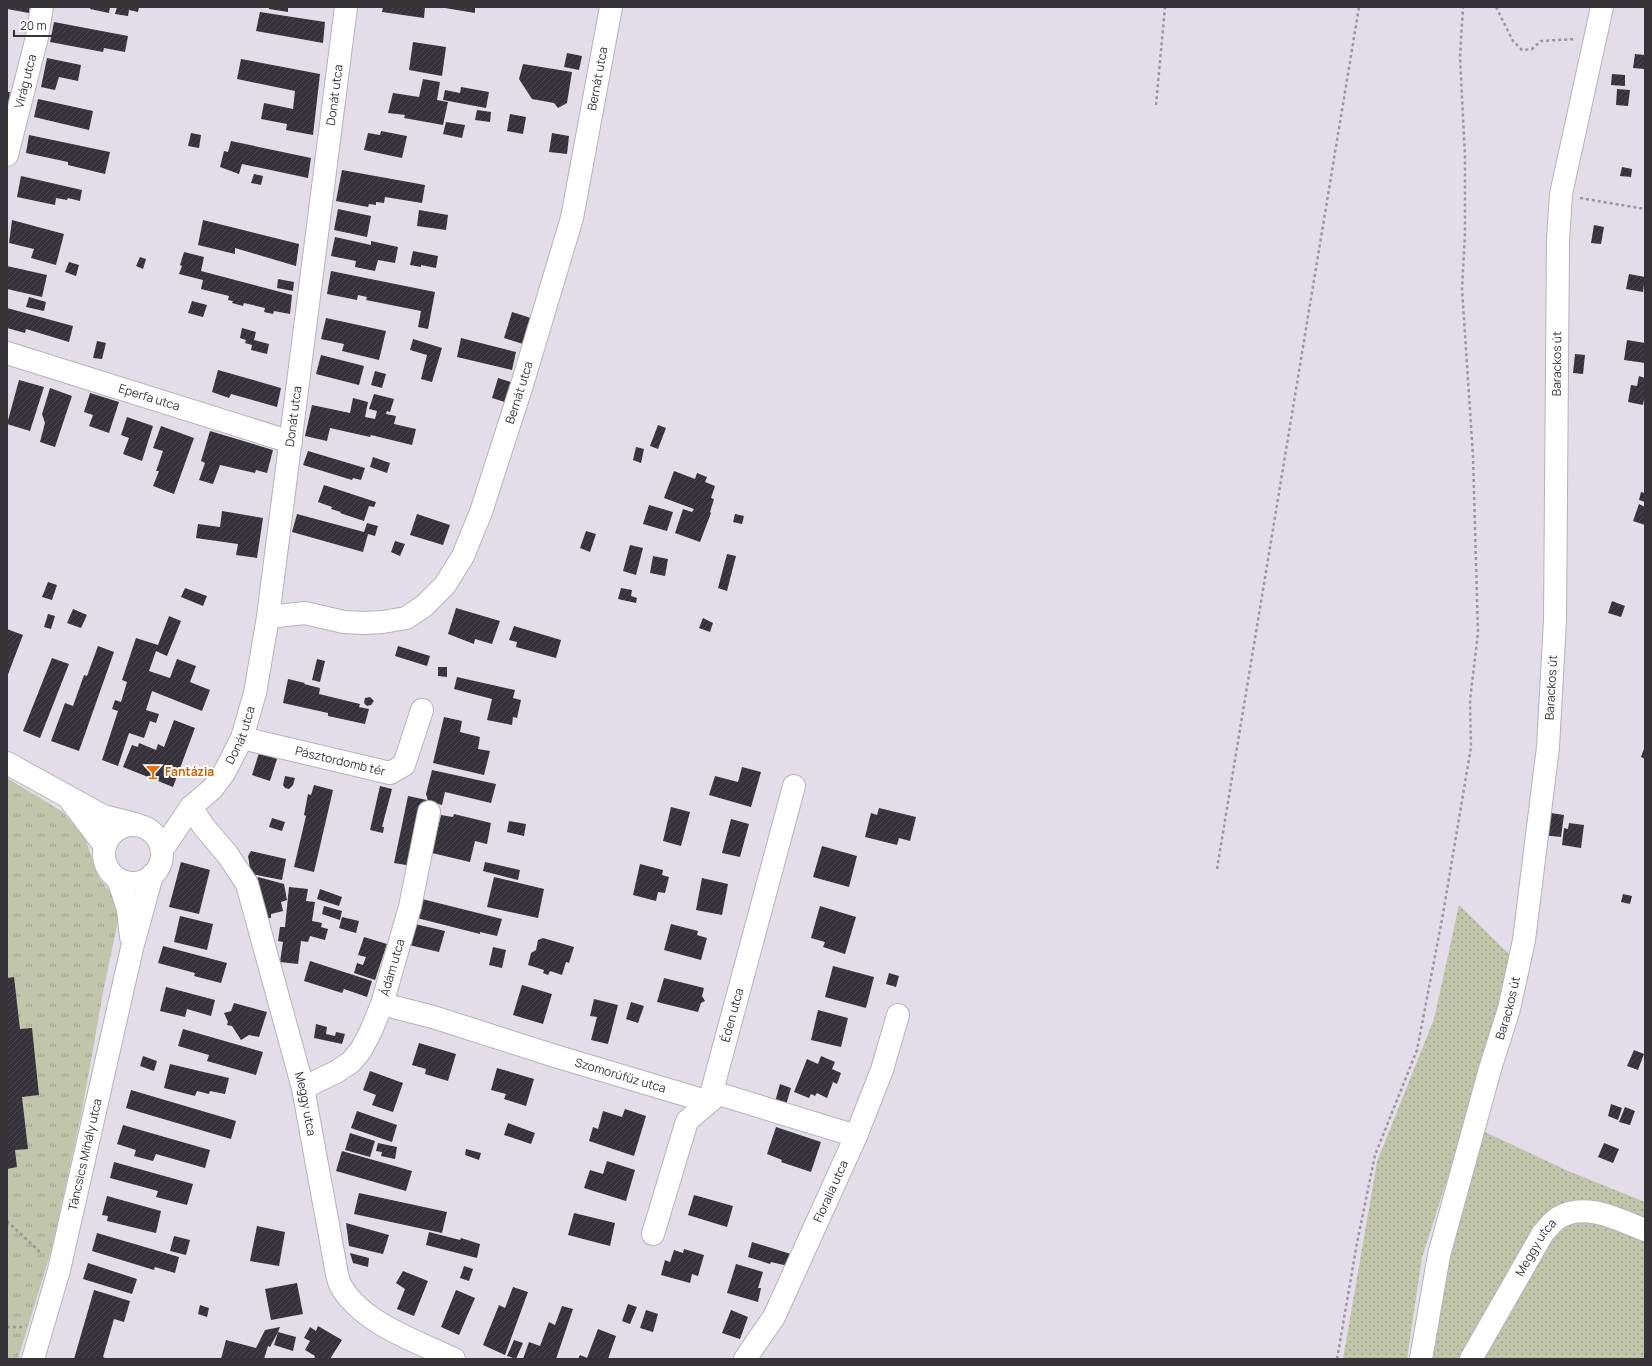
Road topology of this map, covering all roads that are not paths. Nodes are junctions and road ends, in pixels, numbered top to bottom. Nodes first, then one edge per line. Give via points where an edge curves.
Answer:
1 (42, 7) edge
2 (346, 7) edge
3 (611, 7) edge
4 (1602, 7) edge
5 (7, 155) edge
6 (7, 352) edge
7 (291, 442) junction
8 (268, 616) junction
9 (422, 710) dead end
10 (242, 738) junction
11 (7, 763) edge
12 (794, 786) dead end
13 (66, 794) junction
14 (191, 807) junction
15 (429, 812) dead end
16 (140, 826) junction
17 (105, 846) junction
18 (162, 850) junction
19 (152, 875) junction
20 (118, 879) junction
21 (132, 948) junction
22 (382, 1004) junction
23 (898, 1015) dead end
24 (302, 1088) junction
25 (710, 1102) junction
26 (856, 1136) junction
27 (1645, 1230) edge
28 (653, 1234) dead end
29 (33, 1359) edge
30 (454, 1359) edge
31 (745, 1359) edge
32 (1421, 1359) edge
33 (1471, 1359) edge

1 - 5 street, Virág utca via 37,37
2 - 7 street, Donát utca
3 - 8 street, Bernát utca via 572,218 481,512 463,556 445,585 424,606 406,618 364,623 344,622 305,613
4 - 32 street, Barackos út via 1561,194 1558,240 1555,620 1547,755 1524,940 1508,1009 1439,1255
6 - 7 street, Eperfa utca
7 - 8 street, Donát utca
8 - 10 street, Donát utca via 255,694
9 - 10 street, Pásztordomb tér via 404,765 390,773
10 - 14 street, Donát utca via 224,773 212,789
11 - 13 street
12 - 25 street, Éden utca
13 - 16 street via 103,816
13 - 17 street
14 - 16 street, Donát utca
14 - 18 street, Donát utca
14 - 24 street, Meggy utca via 247,884
15 - 22 street, Ádám utca via 410,907
16 - 17 street via 125,826 116,830
16 - 18 street via 156,836
17 - 20 street via 106,865
18 - 19 street via 158,868
19 - 20 street via 136,882
19 - 21 street, Táncsics Mihály utca
20 - 21 street, Táncsics Mihály utca via 128,909
21 - 29 street, Táncsics Mihály utca via 59,1270
22 - 24 street, Ádám utca via 368,1037 351,1062
22 - 25 street, Szomorúfűz utca
23 - 26 street, Floralia utca via 882,1070
24 - 30 street, Meggy utca via 341,1286 361,1310 378,1321
25 - 26 street via 719,1094
25 - 28 street via 687,1121
26 - 31 street, Floralia utca via 774,1317
27 - 33 street, Meggy utca via 1600,1213 1587,1211 1557,1218 1543,1233

